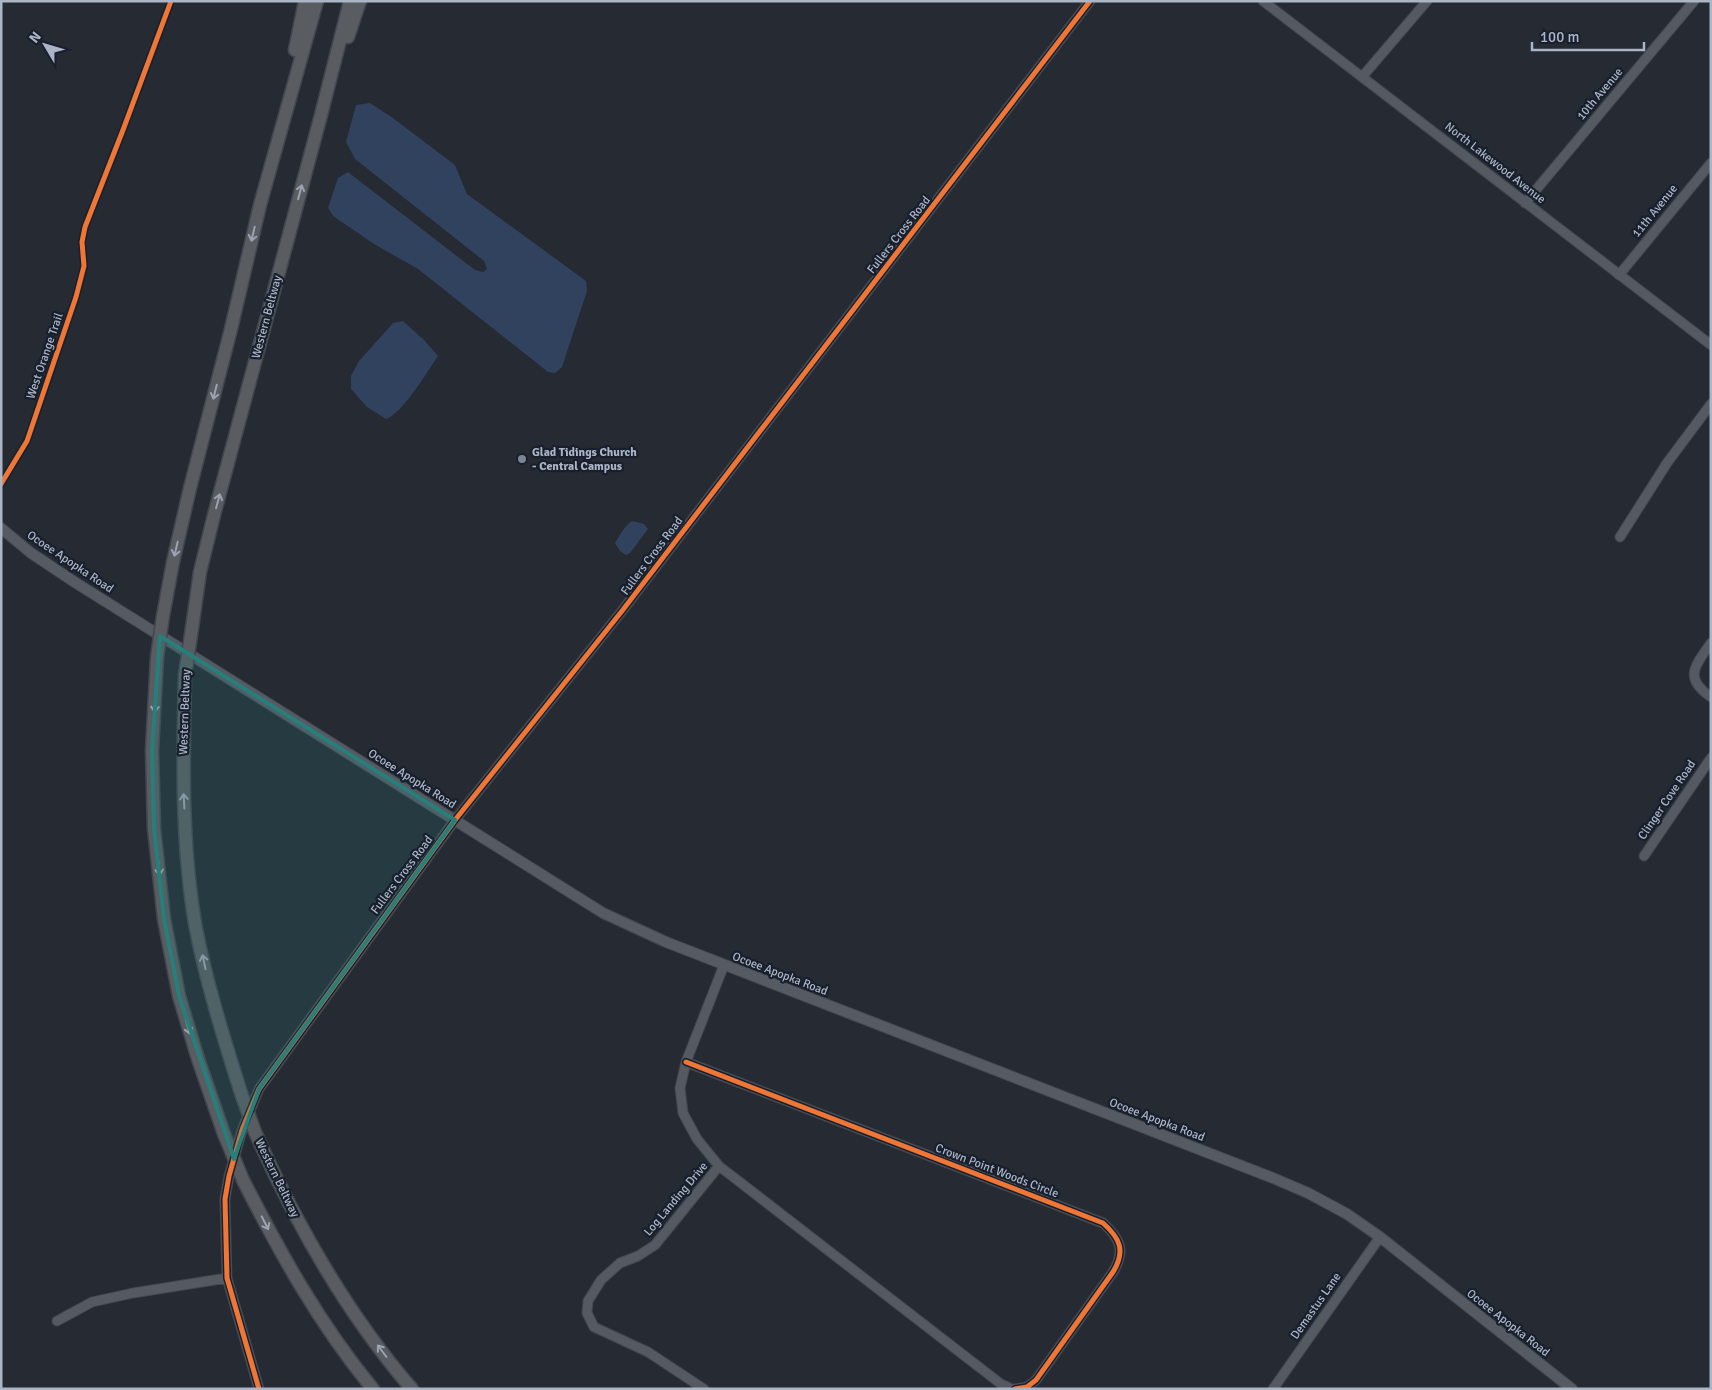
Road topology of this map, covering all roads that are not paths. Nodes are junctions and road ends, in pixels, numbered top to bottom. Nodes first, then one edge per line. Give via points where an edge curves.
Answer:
1 (305, 1) edge
2 (318, 1) edge
3 (350, 1) edge
4 (360, 1) edge
5 (1090, 1) edge
6 (1263, 1) edge
7 (1427, 1) edge
8 (1694, 1) edge
9 (1362, 77) junction
10 (322, 115) junction
11 (1711, 163) edge
12 (1525, 203) junction
13 (260, 205) junction
14 (1620, 275) junction
15 (1711, 346) edge
16 (1711, 404) edge
17 (1, 528) edge
18 (1620, 537) dead end
19 (1711, 643) edge
20 (1711, 697) edge
21 (1711, 758) edge
22 (455, 820) junction
23 (1644, 856) dead end
24 (724, 966) junction
25 (686, 1062) junction
26 (719, 1166) junction
27 (1380, 1237) junction
28 (227, 1278) junction
29 (57, 1321) dead end
30 (259, 1389) edge
31 (373, 1389) edge
32 (412, 1389) edge
33 (704, 1389) edge
34 (1014, 1389) edge
35 (1273, 1389) edge
36 (1572, 1389) edge

1 - 13 highway
2 - 13 highway
3 - 10 highway, Western Beltway
4 - 10 highway
5 - 22 street, Fullers Cross Road via 619,616
6 - 9 street, North Lakewood Avenue
7 - 9 street
8 - 12 street, 10th Avenue
9 - 12 street, North Lakewood Avenue
32 -> 10 highway, Western Beltway, bridge via 338,1289 307,1238 255,1132 212,1001 196,927 187,856 183,777 185,675 200,572
11 - 14 street, 11th Avenue
12 - 14 street, North Lakewood Avenue
13 -> 31 highway, bridge via 173,562 163,616 157,657 152,750 154,829 164,918 179,996 224,1134 243,1180 305,1294
14 - 15 street, North Lakewood Avenue
16 - 18 street via 1667,463
17 - 22 main road, Ocoee Apopka Road via 76,583
19 - 20 street via 1696,664 1694,681
21 - 23 street, Clinger Cove Road
22 - 24 main road, Ocoee Apopka Road via 603,913
22 - 28 street, Fullers Cross Road via 259,1089 242,1130 225,1199
24 - 25 street, Crown Point Woods Circle
24 - 27 main road, Ocoee Apopka Road via 1308,1193
25 - 26 street, Crown Point Woods Circle via 680,1088 683,1113
25 - 34 street, Crown Point Woods Circle via 1103,1223 1113,1232 1120,1247 1120,1259 1113,1272 1036,1380 1027,1387
26 - 33 street, Log Landing Drive via 655,1245 620,1263 601,1280 588,1301 587,1313 594,1326 648,1352
26 - 34 street, Crown Point Woods Circle via 1000,1384
27 - 35 street, Demastus Lane
27 - 36 main road, Ocoee Apopka Road
28 - 29 street via 92,1302
28 - 30 street, Fullers Cross Road

